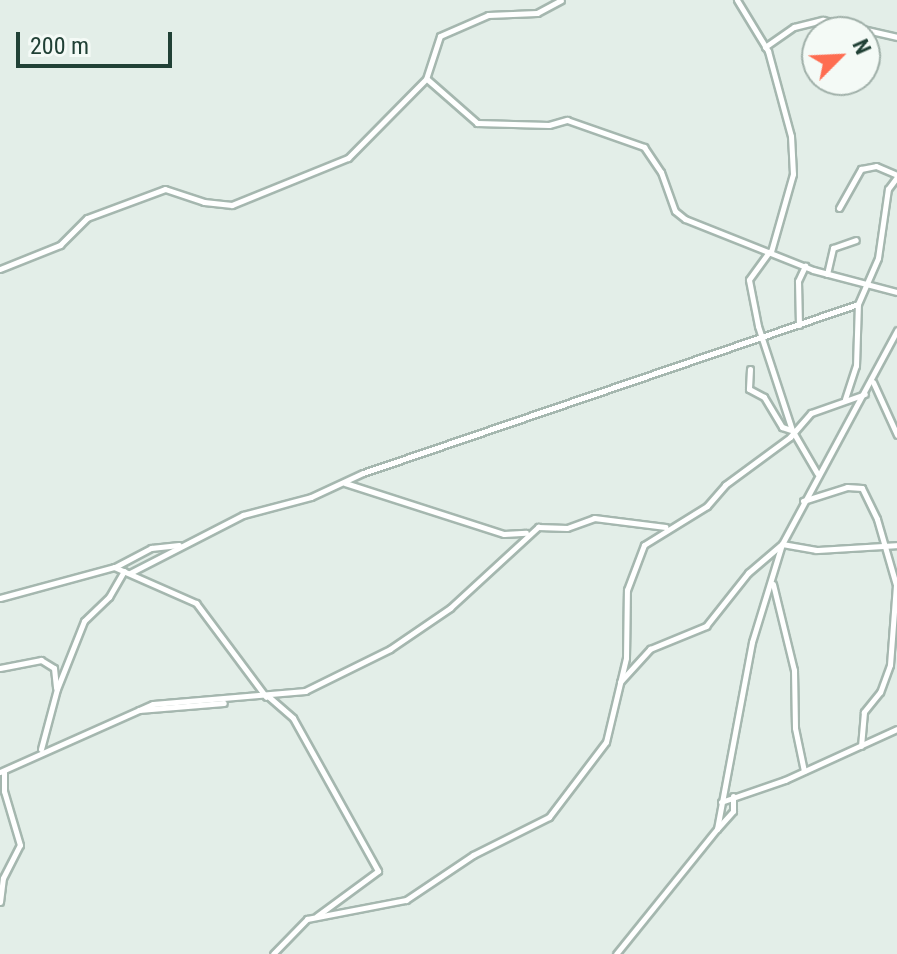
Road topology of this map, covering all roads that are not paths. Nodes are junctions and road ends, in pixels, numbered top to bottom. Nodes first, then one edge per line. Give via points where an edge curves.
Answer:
1 (561, 0) edge
2 (737, 0) edge
3 (897, 37) edge
4 (765, 47) junction
5 (426, 79) junction
6 (897, 176) edge
7 (839, 208) dead end
8 (856, 240) dead end
9 (770, 252) junction
10 (805, 266) junction
11 (0, 269) edge
12 (827, 274) junction
13 (870, 285) junction
14 (897, 292) edge
15 (858, 304) junction
16 (799, 325) junction
17 (897, 330) edge
18 (761, 337) junction
19 (750, 369) dead end
20 (874, 378) junction
21 (865, 394) junction
22 (844, 400) junction
23 (793, 432) junction
24 (897, 435) edge
25 (817, 473) junction
26 (345, 483) junction
27 (802, 501) junction
28 (667, 527) junction
29 (527, 533) junction
30 (782, 544) junction
31 (179, 545) junction
32 (897, 545) edge
33 (882, 547) junction
34 (114, 567) junction
35 (127, 572) junction
36 (773, 582) junction
37 (0, 598) edge
38 (0, 668) edge
39 (620, 683) junction
40 (57, 689) junction
41 (267, 697) junction
42 (897, 729) edge
43 (861, 746) junction
44 (40, 750) junction
45 (804, 771) junction
46 (2, 772) edge
47 (733, 796) junction
48 (720, 802) junction
49 (717, 829) junction
50 (0, 902) edge
51 (317, 916) junction
52 (273, 954) edge
53 (616, 954) edge

1 - 5 street via 537,13 496,13 445,32
2 - 4 street
3 - 4 street via 823,20 794,27
4 - 9 street via 791,136 793,174
5 - 9 street via 479,123 549,125 567,120 644,147 679,216
5 - 11 street via 344,160 232,205 165,189 87,218 60,245
6 - 7 street via 876,166 861,169
6 - 13 street via 888,189 884,235
8 - 12 street via 833,248
9 - 10 street
9 - 18 street via 749,282
10 - 12 street
10 - 16 street via 798,281
12 - 13 street
13 - 14 street
13 - 15 street
15 - 16 street
15 - 22 street via 856,366
16 - 18 street
17 - 20 street
18 - 23 street
18 - 26 street
19 - 23 street via 749,390 764,397 782,427
20 - 21 street
20 - 24 street
21 - 22 street
21 - 25 street
22 - 23 street via 811,413
23 - 25 street
23 - 28 street via 725,485 707,506
25 - 27 street
26 - 29 street via 504,534
26 - 31 street via 243,515
27 - 30 street
27 - 33 street via 860,486 877,519
28 - 29 street via 594,518
28 - 39 street via 644,545 633,566
29 - 41 street via 454,606 390,649 298,694
30 - 33 street via 816,550
30 - 36 street
30 - 39 street via 748,573 706,626 650,649
31 - 34 street via 151,548
31 - 35 street
32 - 33 street
33 - 43 street via 896,589 893,647 880,692 864,712
34 - 35 street
34 - 37 street
35 - 40 street via 88,614
35 - 41 street via 196,603
36 - 45 street via 794,670 795,728
36 - 48 street via 752,642
38 - 40 street via 43,660 55,669
39 - 51 street via 604,747 549,817 473,855 406,900
40 - 44 street
41 - 44 street via 171,702
41 - 51 street via 293,718 378,871
42 - 43 street
43 - 45 street
44 - 46 street
45 - 47 street
46 - 50 street via 20,845 3,878
47 - 48 street
47 - 49 street via 732,814
48 - 49 street
49 - 53 street
51 - 52 street via 302,922

